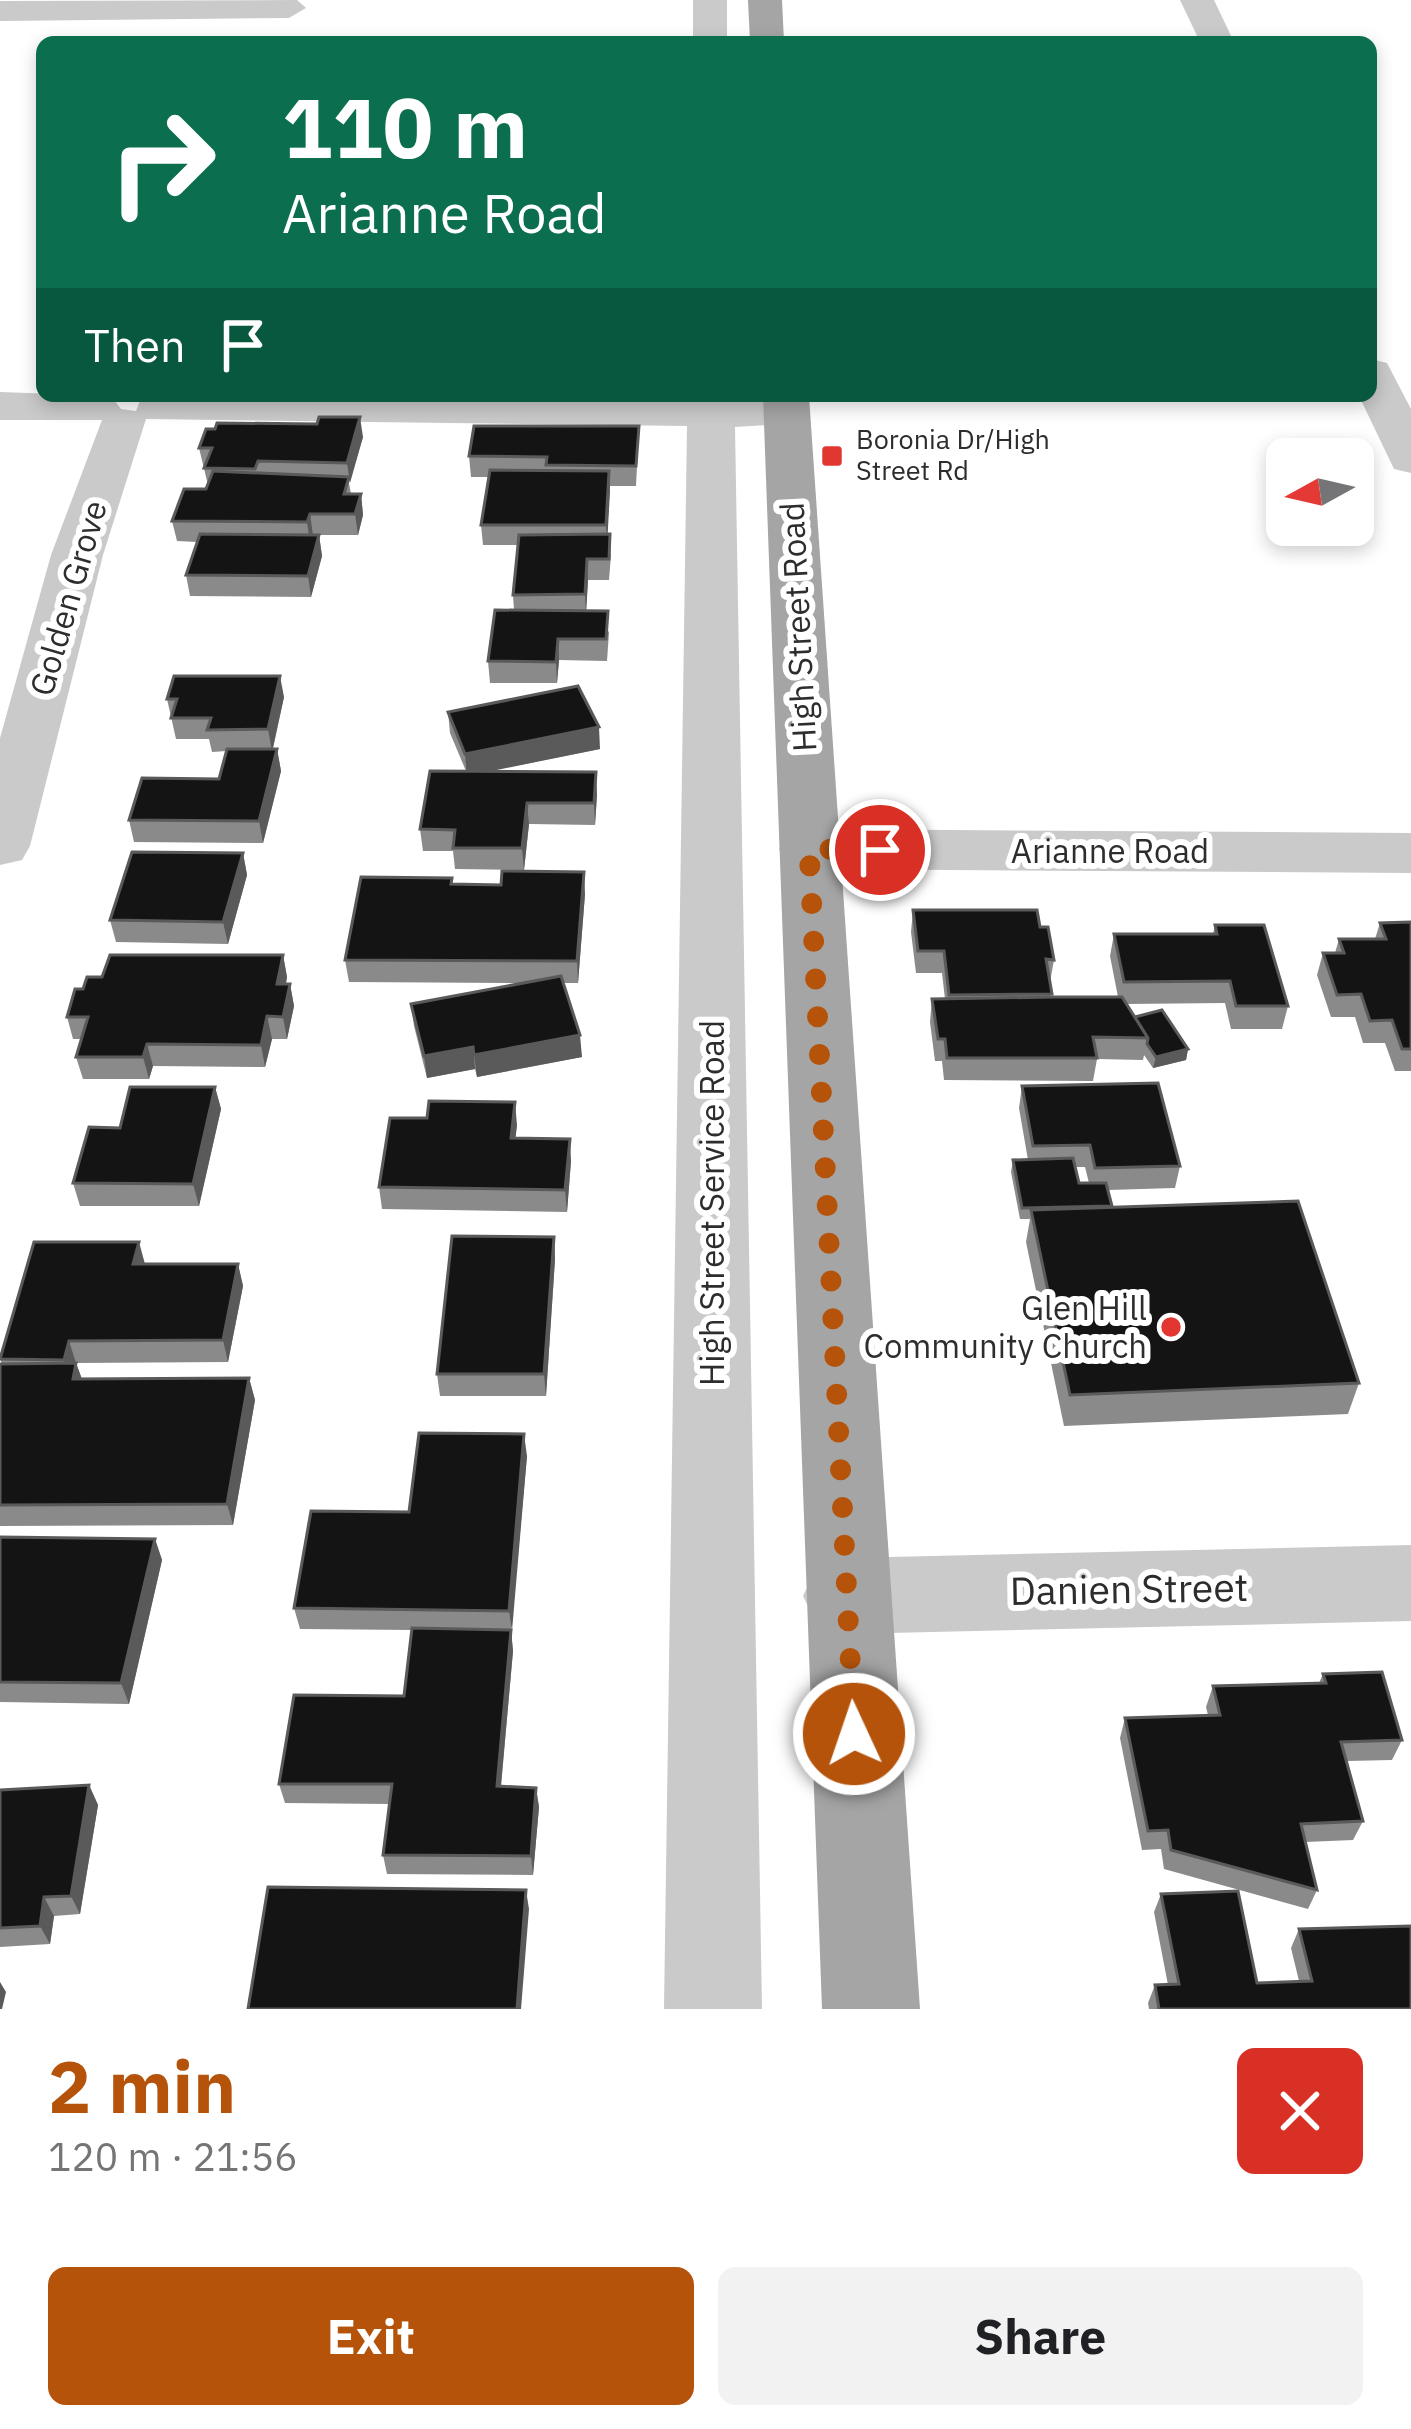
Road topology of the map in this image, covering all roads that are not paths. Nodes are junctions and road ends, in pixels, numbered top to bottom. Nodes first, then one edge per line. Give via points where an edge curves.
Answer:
1 (710, 0) edge
2 (765, 0) edge
3 (1198, 0) edge
4 (291, 4) edge
5 (0, 11) edge
6 (278, 36) edge
7 (710, 36) edge
8 (767, 36) edge
9 (1214, 36) edge
10 (1377, 386) edge
11 (710, 404) edge
12 (786, 405) edge
13 (0, 406) edge
14 (129, 406) edge
15 (1411, 459) edge
16 (17, 714) edge
17 (0, 846) edge
18 (809, 849) junction
19 (1411, 853) edge
20 (1411, 1583) edge
21 (846, 1596) junction
22 (713, 2009) edge
23 (872, 2009) edge

1 - 7 street
2 - 8 main road
3 - 9 street
4 - 5 street
4 - 6 street
10 - 15 street
11 - 12 street
11 - 14 street
11 - 22 street, High Street Service Road
12 - 18 main road, High Street Road
13 - 14 street
14 - 16 street, Golden Grove
16 - 17 street, Golden Grove
18 - 19 street, Arianne Road
18 - 21 main road, High Street Road
20 - 21 street, Danien Street
21 - 23 main road, High Street Road

